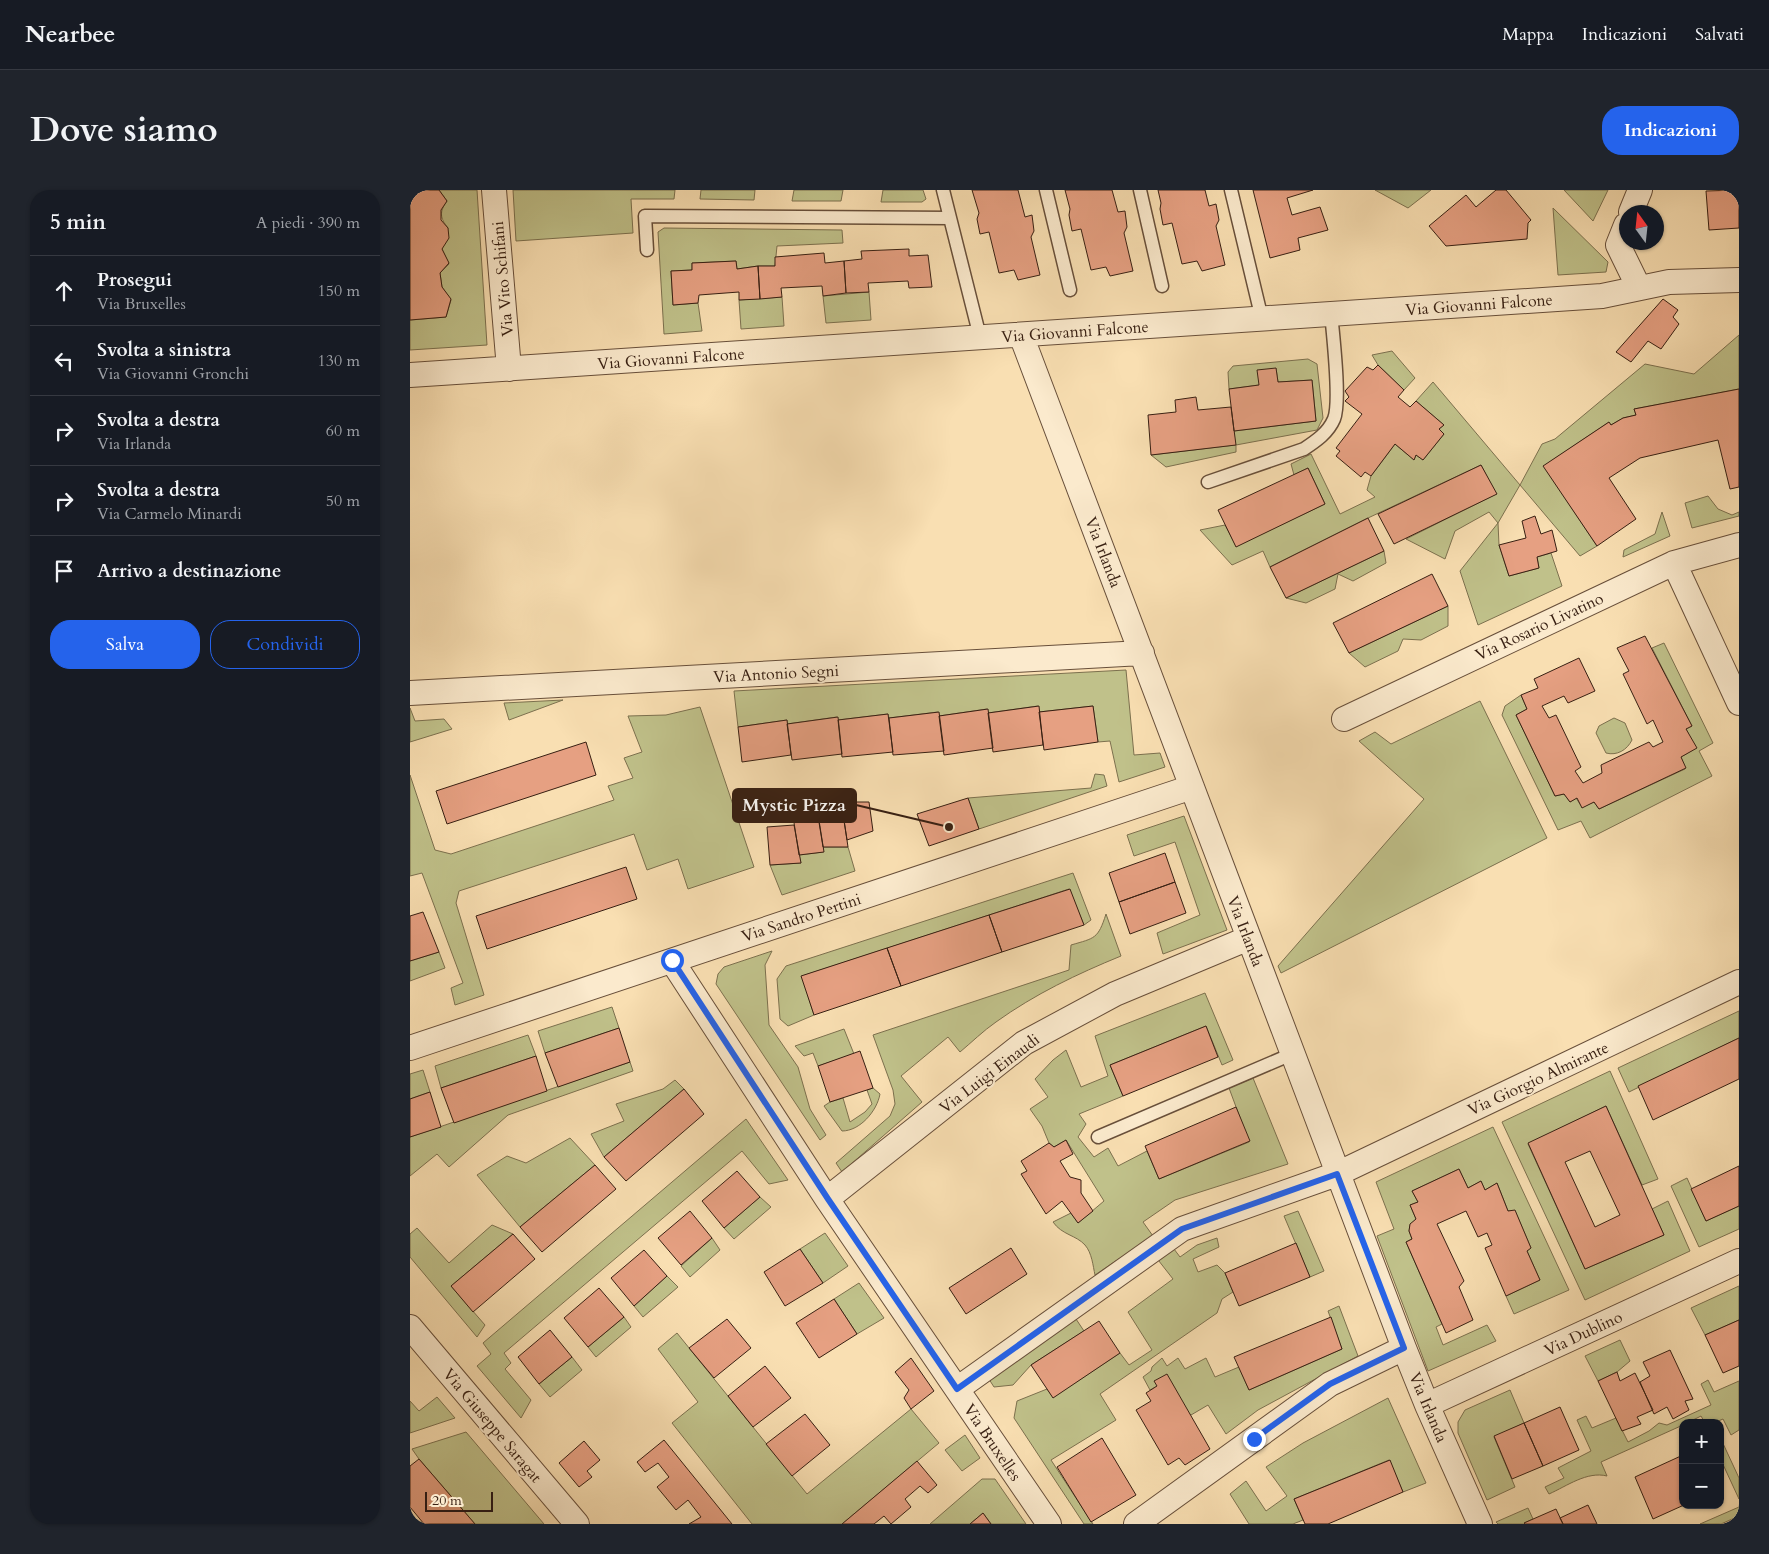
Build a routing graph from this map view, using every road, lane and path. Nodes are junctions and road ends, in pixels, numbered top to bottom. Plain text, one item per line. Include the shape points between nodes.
1 (494, 190) edge
2 (943, 190) edge
3 (1046, 190) edge
4 (1140, 190) edge
5 (1231, 190) edge
6 (1640, 190) edge
7 (1634, 205) edge
8 (950, 218) junction
9 (647, 250) dead end
10 (1620, 250) edge
11 (1739, 280) edge
12 (1162, 286) dead end
13 (1639, 288) junction
14 (1070, 290) dead end
15 (1331, 314) junction
16 (1262, 319) junction
17 (1022, 335) junction
18 (980, 337) junction
19 (509, 369) junction
20 (410, 375) edge
21 (1208, 482) dead end
22 (1739, 545) edge
23 (1674, 563) junction
24 (1142, 652) junction
25 (410, 693) edge
26 (1739, 703) edge
27 (1344, 719) dead end
28 (1192, 787) junction
29 (1249, 938) junction
30 (672, 960) junction
31 (1739, 982) edge
32 (410, 1048) edge
33 (1292, 1054) junction
34 (1098, 1137) dead end
35 (1337, 1174) junction
36 (828, 1199) junction
37 (1739, 1261) edge
38 (410, 1327) edge
39 (1404, 1348) junction
40 (957, 1389) junction
41 (1426, 1405) junction
42 (577, 1524) edge
43 (1048, 1524) edge
44 (1136, 1524) edge
45 (1480, 1524) edge

1 - 19 street, Via Vito Schifani
2 - 8 lane
3 - 14 lane
4 - 12 lane
5 - 16 lane
6 - 7 street
8 - 9 lane via 645,216
8 - 18 lane
10 - 13 street
11 - 13 street, Via Giovanni Falcone via 1669,282
13 - 15 street, Via Giovanni Falcone via 1602,296
15 - 16 street, Via Giovanni Falcone
15 - 21 lane via 1336,401 1334,418 1328,428 1304,449
16 - 17 street, Via Giovanni Falcone
17 - 18 street, Via Giovanni Falcone
17 - 24 street, Via Irlanda
18 - 19 street, Via Giovanni Falcone
19 - 20 street, Via Giovanni Falcone
22 - 23 street, Via Rosario Livatino
23 - 26 street
23 - 27 street, Via Rosario Livatino
24 - 25 street, Via Antonio Segni
24 - 28 street, Via Irlanda
28 - 29 street, Via Irlanda
28 - 30 street, Via Sandro Pertini
29 - 33 street, Via Irlanda
29 - 36 street, Via Luigi Einaudi via 1115,994 1024,1043
30 - 32 street, Via Sandro Pertini
30 - 36 street, Via Bruxelles
31 - 35 street, Via Giorgio Almirante
33 - 34 lane
33 - 35 street, Via Irlanda
35 - 39 street, Via Irlanda
35 - 40 street, Via Giorgio Almirante via 1182,1229
36 - 40 street, Via Bruxelles
37 - 41 street, Via Dublino
38 - 42 street, Via Giuseppe Saragat
39 - 41 street, Via Irlanda
39 - 44 street via 1330,1384
40 - 43 street, Via Bruxelles
41 - 45 street, Via Irlanda

